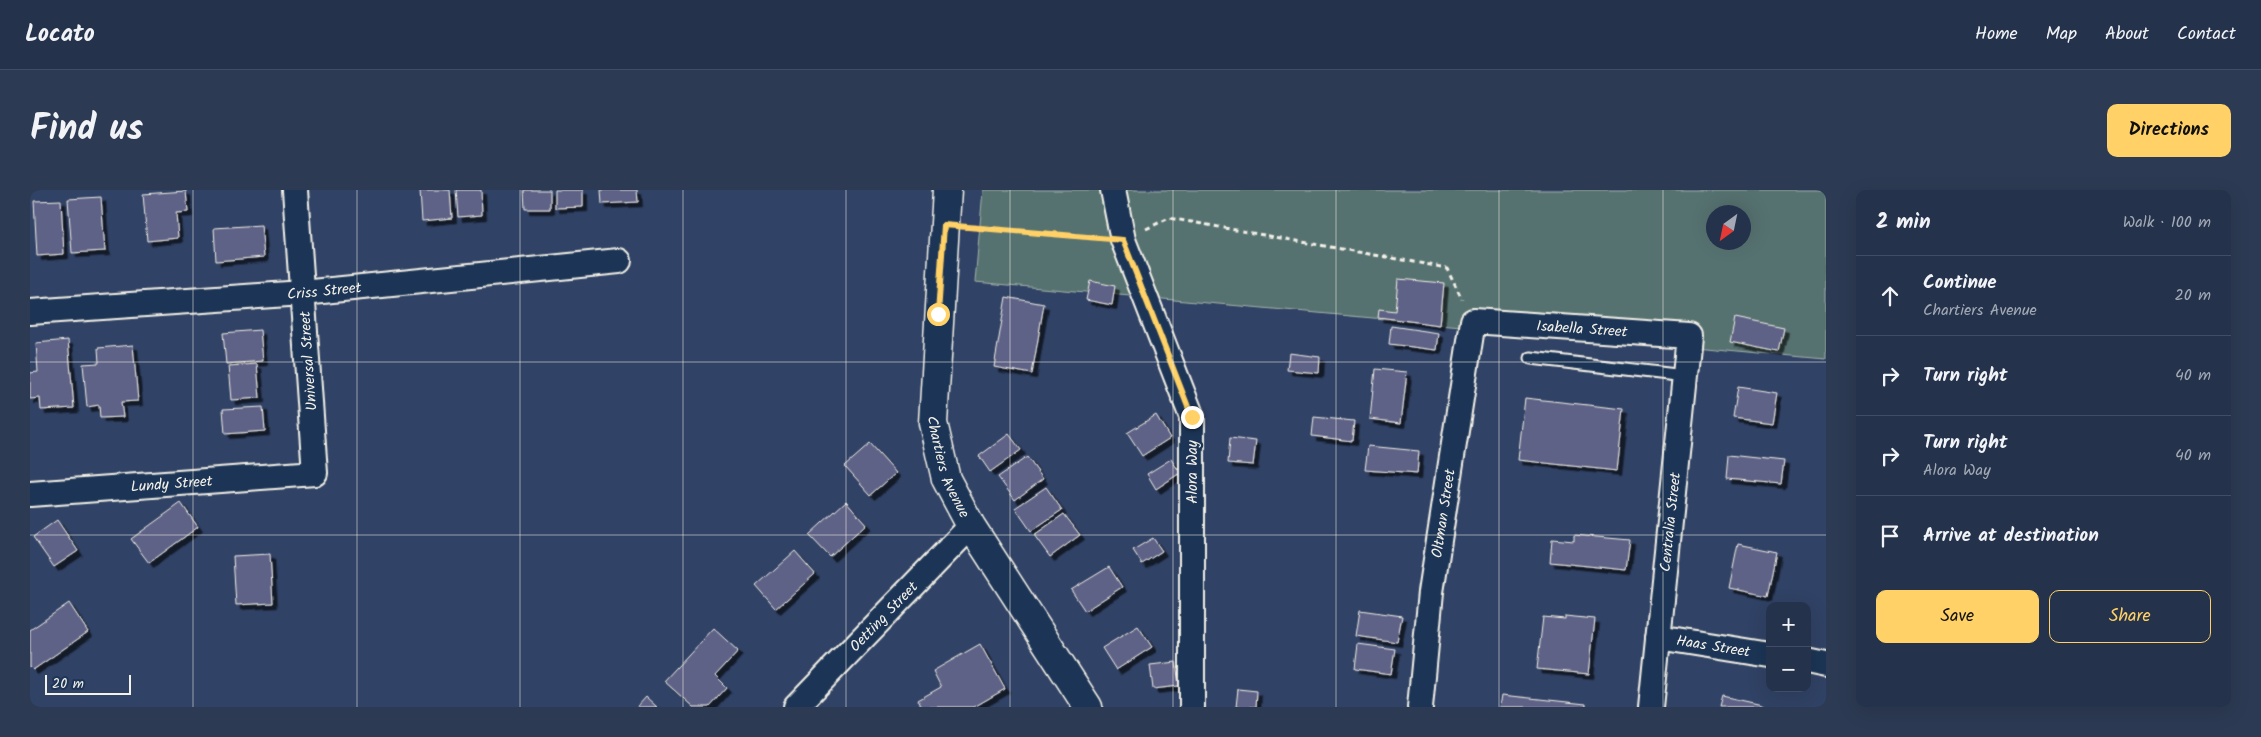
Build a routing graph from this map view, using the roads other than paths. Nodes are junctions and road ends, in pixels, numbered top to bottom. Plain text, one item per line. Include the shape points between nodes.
1 (295, 190) edge
2 (947, 190) edge
3 (1113, 190) edge
4 (618, 261) dead end
5 (303, 293) junction
6 (30, 312) edge
7 (1473, 321) joint
8 (1689, 336) joint
9 (1530, 358) dead end
10 (1685, 376) junction
11 (315, 473) joint
12 (30, 494) edge
13 (971, 526) junction
14 (1658, 636) junction
15 (1766, 654) edge
16 (1811, 663) edge
17 (1826, 665) edge
18 (796, 707) edge
19 (1088, 707) edge
20 (1192, 707) edge
21 (1420, 707) edge
22 (1651, 707) edge

1 - 5 street, Universal Street
2 - 13 street, Chartiers Avenue via 934,423 946,479
3 - 20 street, Alora Way via 1123,240 1192,417
4 - 5 street, Criss Street
5 - 6 street, Criss Street
5 - 11 street, Universal Street
7 - 8 street, Isabella Street
7 - 21 street, Oltman Street via 1431,592
8 - 10 street, Centralia Street
9 - 10 lane
10 - 14 street, Centralia Street
11 - 12 street, Lundy Street
13 - 18 street, Oetting Street
13 - 19 street, Chartiers Avenue
14 - 15 street, Haas Street
14 - 22 street, Centralia Street
16 - 17 street

